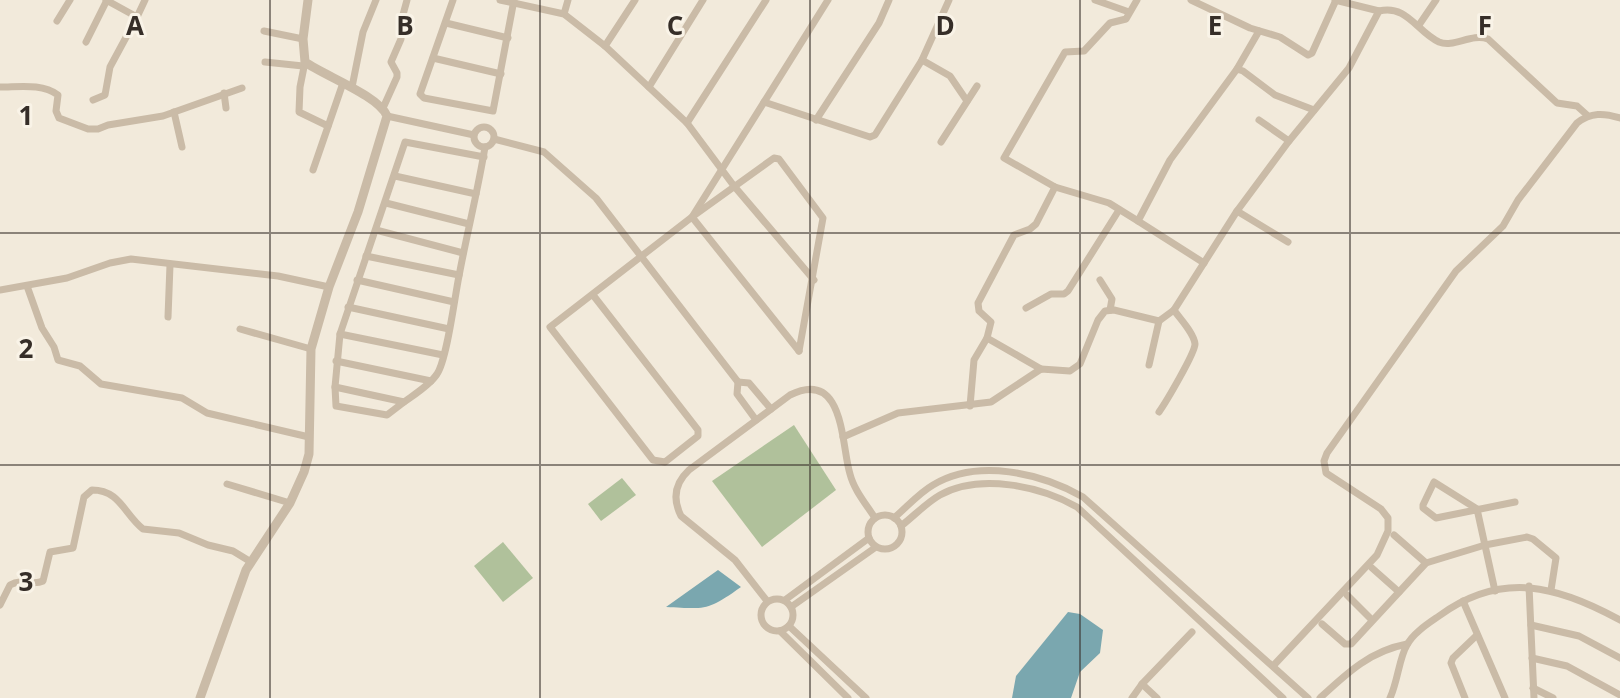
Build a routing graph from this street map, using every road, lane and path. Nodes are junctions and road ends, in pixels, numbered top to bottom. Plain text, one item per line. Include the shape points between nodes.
1 (70, 0) edge
2 (107, 0) edge
3 (145, 0) edge
4 (308, 0) edge
5 (376, 0) edge
6 (407, 0) edge
7 (453, 0) edge
8 (500, 0) edge
9 (568, 0) edge
10 (635, 0) edge
11 (703, 0) edge
12 (766, 0) edge
13 (828, 0) edge
14 (889, 0) edge
15 (949, 0) edge
16 (1095, 0) edge
17 (1137, 0) edge
18 (1191, 0) edge
19 (1336, 0) edge
20 (1436, 0) edge
21 (514, 2) edge
22 (1205, 2) edge
23 (1379, 11) junction
24 (1129, 12) junction
25 (564, 14) junction
26 (137, 17) junction
27 (57, 21) dead end
28 (446, 23) junction
29 (1419, 25) junction
30 (264, 31) dead end
31 (1259, 31) junction
32 (508, 38) junction
33 (303, 39) junction
34 (86, 42) dead end
35 (605, 46) junction
36 (433, 58) junction
37 (922, 60) junction
38 (265, 62) dead end
39 (304, 64) junction
40 (1237, 69) junction
41 (501, 74) junction
42 (348, 85) junction
43 (977, 86) dead end
44 (0, 87) edge
45 (649, 87) junction
46 (242, 88) dead end
47 (224, 93) junction
48 (93, 100) dead end
49 (967, 101) junction
50 (764, 102) junction
51 (226, 108) dead end
52 (1314, 110) junction
53 (493, 111) junction
54 (174, 112) junction
55 (385, 112) junction
56 (1587, 115) junction
57 (1620, 118) edge
58 (816, 120) junction
59 (1259, 120) dead end
60 (687, 123) junction
61 (328, 126) junction
62 (489, 128) junction
63 (474, 135) junction
64 (494, 139) junction
65 (1289, 141) junction
66 (941, 142) dead end
67 (182, 147) dead end
68 (485, 147) junction
69 (484, 157) junction
70 (722, 168) junction
71 (313, 170) dead end
72 (395, 176) junction
73 (734, 186) junction
74 (1055, 187) junction
75 (476, 194) junction
76 (386, 203) junction
77 (1119, 210) junction
78 (1237, 211) junction
79 (692, 217) junction
80 (1138, 221) junction
81 (469, 224) junction
82 (376, 230) junction
83 (1288, 242) dead end
84 (463, 253) junction
85 (366, 256) junction
86 (642, 256) junction
87 (1204, 263) junction
88 (170, 265) junction
89 (459, 275) junction
90 (357, 280) junction
91 (814, 280) junction
92 (1100, 280) dead end
93 (27, 286) junction
94 (329, 287) junction
95 (0, 290) edge
96 (593, 295) junction
97 (454, 302) junction
98 (348, 307) junction
99 (1026, 308) dead end
100 (1110, 310) junction
101 (1174, 310) junction
102 (168, 317) dead end
103 (1159, 321) junction
104 (240, 329) dead end
105 (449, 329) junction
106 (340, 334) junction
107 (987, 338) junction
108 (311, 349) junction
109 (443, 355) junction
110 (336, 361) junction
111 (1149, 365) dead end
112 (1041, 369) junction
113 (431, 381) junction
114 (738, 382) junction
115 (335, 387) junction
116 (404, 402) junction
117 (970, 406) junction
118 (771, 409) junction
119 (1159, 412) dead end
120 (756, 420) junction
121 (309, 437) junction
122 (843, 437) junction
123 (227, 484) dead end
124 (1515, 502) dead end
125 (290, 503) junction
126 (1477, 509) junction
127 (875, 518) junction
128 (894, 518) junction
129 (901, 526) junction
130 (1394, 535) dead end
131 (869, 538) junction
132 (1485, 545) junction
133 (876, 547) junction
134 (251, 562) junction
135 (1426, 563) junction
136 (1372, 568) dead end
137 (1529, 586) junction
138 (1551, 590) junction
139 (1495, 591) junction
140 (1399, 592) junction
141 (1347, 595) dead end
142 (1195, 597) junction
143 (785, 600) junction
144 (767, 601) junction
145 (1463, 601) junction
146 (0, 605) edge
147 (1185, 606) junction
148 (791, 607) junction
149 (1372, 620) junction
150 (1620, 620) edge
151 (1322, 624) dead end
152 (1531, 625) junction
153 (789, 626) junction
154 (780, 631) junction
155 (1192, 632) dead end
156 (1477, 635) junction
157 (1407, 644) junction
158 (1532, 658) junction
159 (1620, 658) edge
160 (1273, 666) junction
161 (1142, 684) junction
162 (1533, 688) junction
163 (1620, 695) edge
164 (200, 698) edge
165 (848, 698) edge
166 (866, 698) edge
167 (1132, 698) edge
168 (1157, 698) edge
169 (1283, 698) edge
170 (1308, 698) edge
171 (1320, 698) edge
172 (1390, 698) edge
173 (1464, 698) edge
174 (1505, 698) edge
175 (1534, 698) edge
176 (1553, 698) edge

1 - 27 street
2 - 26 street
2 - 34 street
3 - 26 street
4 - 33 street
5 - 42 street
6 - 55 street via 391,62 397,75
7 - 28 street
8 - 21 street
9 - 25 street
10 - 35 street
11 - 45 street
12 - 60 street
13 - 50 street
14 - 58 street
15 - 37 street
16 - 24 street
17 - 24 street
18 - 22 street
19 - 23 street
19 - 31 street via 1310,55
20 - 29 street
21 - 25 street
21 - 32 street
22 - 31 street
23 - 29 street via 1397,11
23 - 52 street via 1349,68
24 - 74 street via 1126,19 1110,23 1084,51 1065,52 1004,158
25 - 35 street
26 - 48 street via 110,67 105,95
28 - 32 street
28 - 36 street
29 - 56 street via 1444,43 1488,39 1557,103 1577,106
30 - 33 street
31 - 40 street
32 - 41 street
33 - 39 street
35 - 45 street
36 - 41 street
36 - 53 street via 421,96
37 - 49 street via 950,76
37 - 58 street via 875,135
38 - 39 street
39 - 42 street
39 - 61 street via 299,112
40 - 52 street via 1275,95
40 - 80 street via 1170,160
41 - 53 street
42 - 55 street
42 - 61 street
43 - 49 street
44 - 54 street via 56,92 56,115 88,129
45 - 60 street
46 - 47 street
47 - 51 street
47 - 54 street
49 - 66 street
50 - 58 street
50 - 70 street
52 - 65 street
53 - 62 street
54 - 67 street
55 - 63 street
55 - 94 street via 358,212
56 - 57 street
56 - 160 street via 1503,226 1456,271 1327,453 1326,473 1381,509 1388,531 1377,555
59 - 65 street
60 - 70 street
61 - 71 street
62 - 63 street
62 - 64 street
63 - 68 street
64 - 68 street
64 - 86 street via 537,149 562,165
65 - 78 street
68 - 69 street
69 - 72 street via 406,142
69 - 75 street
70 - 73 street
70 - 79 street
72 - 75 street
72 - 76 street
73 - 79 street
73 - 91 street
73 - 91 street via 779,159 823,218
74 - 77 street
74 - 107 street via 1036,224 1014,235 978,303 991,322
75 - 81 street
76 - 81 street
76 - 82 street
77 - 80 street
77 - 99 street via 1068,291
78 - 83 street
78 - 87 street
79 - 86 street
79 - 91 street via 799,351
80 - 87 street
81 - 84 street
82 - 84 street
82 - 85 street
84 - 89 street
85 - 89 street
85 - 90 street
86 - 96 street
86 - 114 street
87 - 101 street
88 - 93 street via 119,261
88 - 94 street
88 - 102 street
89 - 97 street
90 - 97 street
90 - 98 street
92 - 100 street via 1112,299
93 - 95 street
93 - 121 street via 58,360 80,366 97,383 182,398 207,413
94 - 108 street
96 - 96 street via 550,327 653,460 665,462 698,436 698,430
97 - 105 street
98 - 105 street
98 - 106 street
100 - 103 street
100 - 112 street via 1098,320 1075,369
101 - 103 street
101 - 119 street via 1195,347 1177,388
103 - 111 street
104 - 108 street
105 - 109 street
106 - 109 street
106 - 110 street
107 - 112 street
107 - 117 street via 975,356
108 - 121 street
109 - 113 street
110 - 113 street
110 - 115 street
112 - 117 street via 998,399
113 - 116 street
114 - 118 street via 749,383
114 - 120 street via 737,394
115 - 116 street
115 - 116 street via 336,406 387,415
117 - 122 street via 898,413
118 - 120 street
118 - 122 street via 798,391 817,391 836,406
120 - 144 street via 683,475 675,499 681,516 735,560
121 - 125 street via 306,463
122 - 127 street via 851,478
123 - 125 street
124 - 126 street
125 - 134 street
126 - 126 street via 1434,482 1423,507 1435,518
126 - 132 street
127 - 128 street
127 - 131 street
128 - 129 street
128 - 142 street via 933,485 962,474 988,471 1043,478 1083,497
129 - 133 street via 896,546
129 - 147 street via 941,495 965,488 990,484 1038,489 1077,507
130 - 135 street
131 - 133 street
131 - 143 street
132 - 135 street
132 - 138 street via 1533,539 1556,558
132 - 139 street
133 - 148 street
134 - 146 street via 179,533 143,529 115,496 92,490 84,497 73,548 50,552 43,581 10,585
134 - 164 street
135 - 140 street
136 - 140 street
137 - 138 street
137 - 139 street
137 - 152 street
138 - 150 street
139 - 145 street
140 - 149 street
141 - 149 street
142 - 147 street
142 - 160 street
143 - 144 street
143 - 148 street
144 - 154 street via 760,617 771,631
145 - 156 street
145 - 157 street
147 - 169 street
148 - 153 street
149 - 151 street via 1348,645
152 - 158 street
152 - 159 street via 1579,636
153 - 154 street
153 - 166 street
154 - 165 street
155 - 161 street
156 - 173 street via 1451,663
156 - 174 street
157 - 171 street via 1387,648 1356,666
157 - 172 street
158 - 162 street
158 - 163 street via 1567,666
160 - 170 street
161 - 167 street
161 - 168 street
162 - 175 street
162 - 176 street

